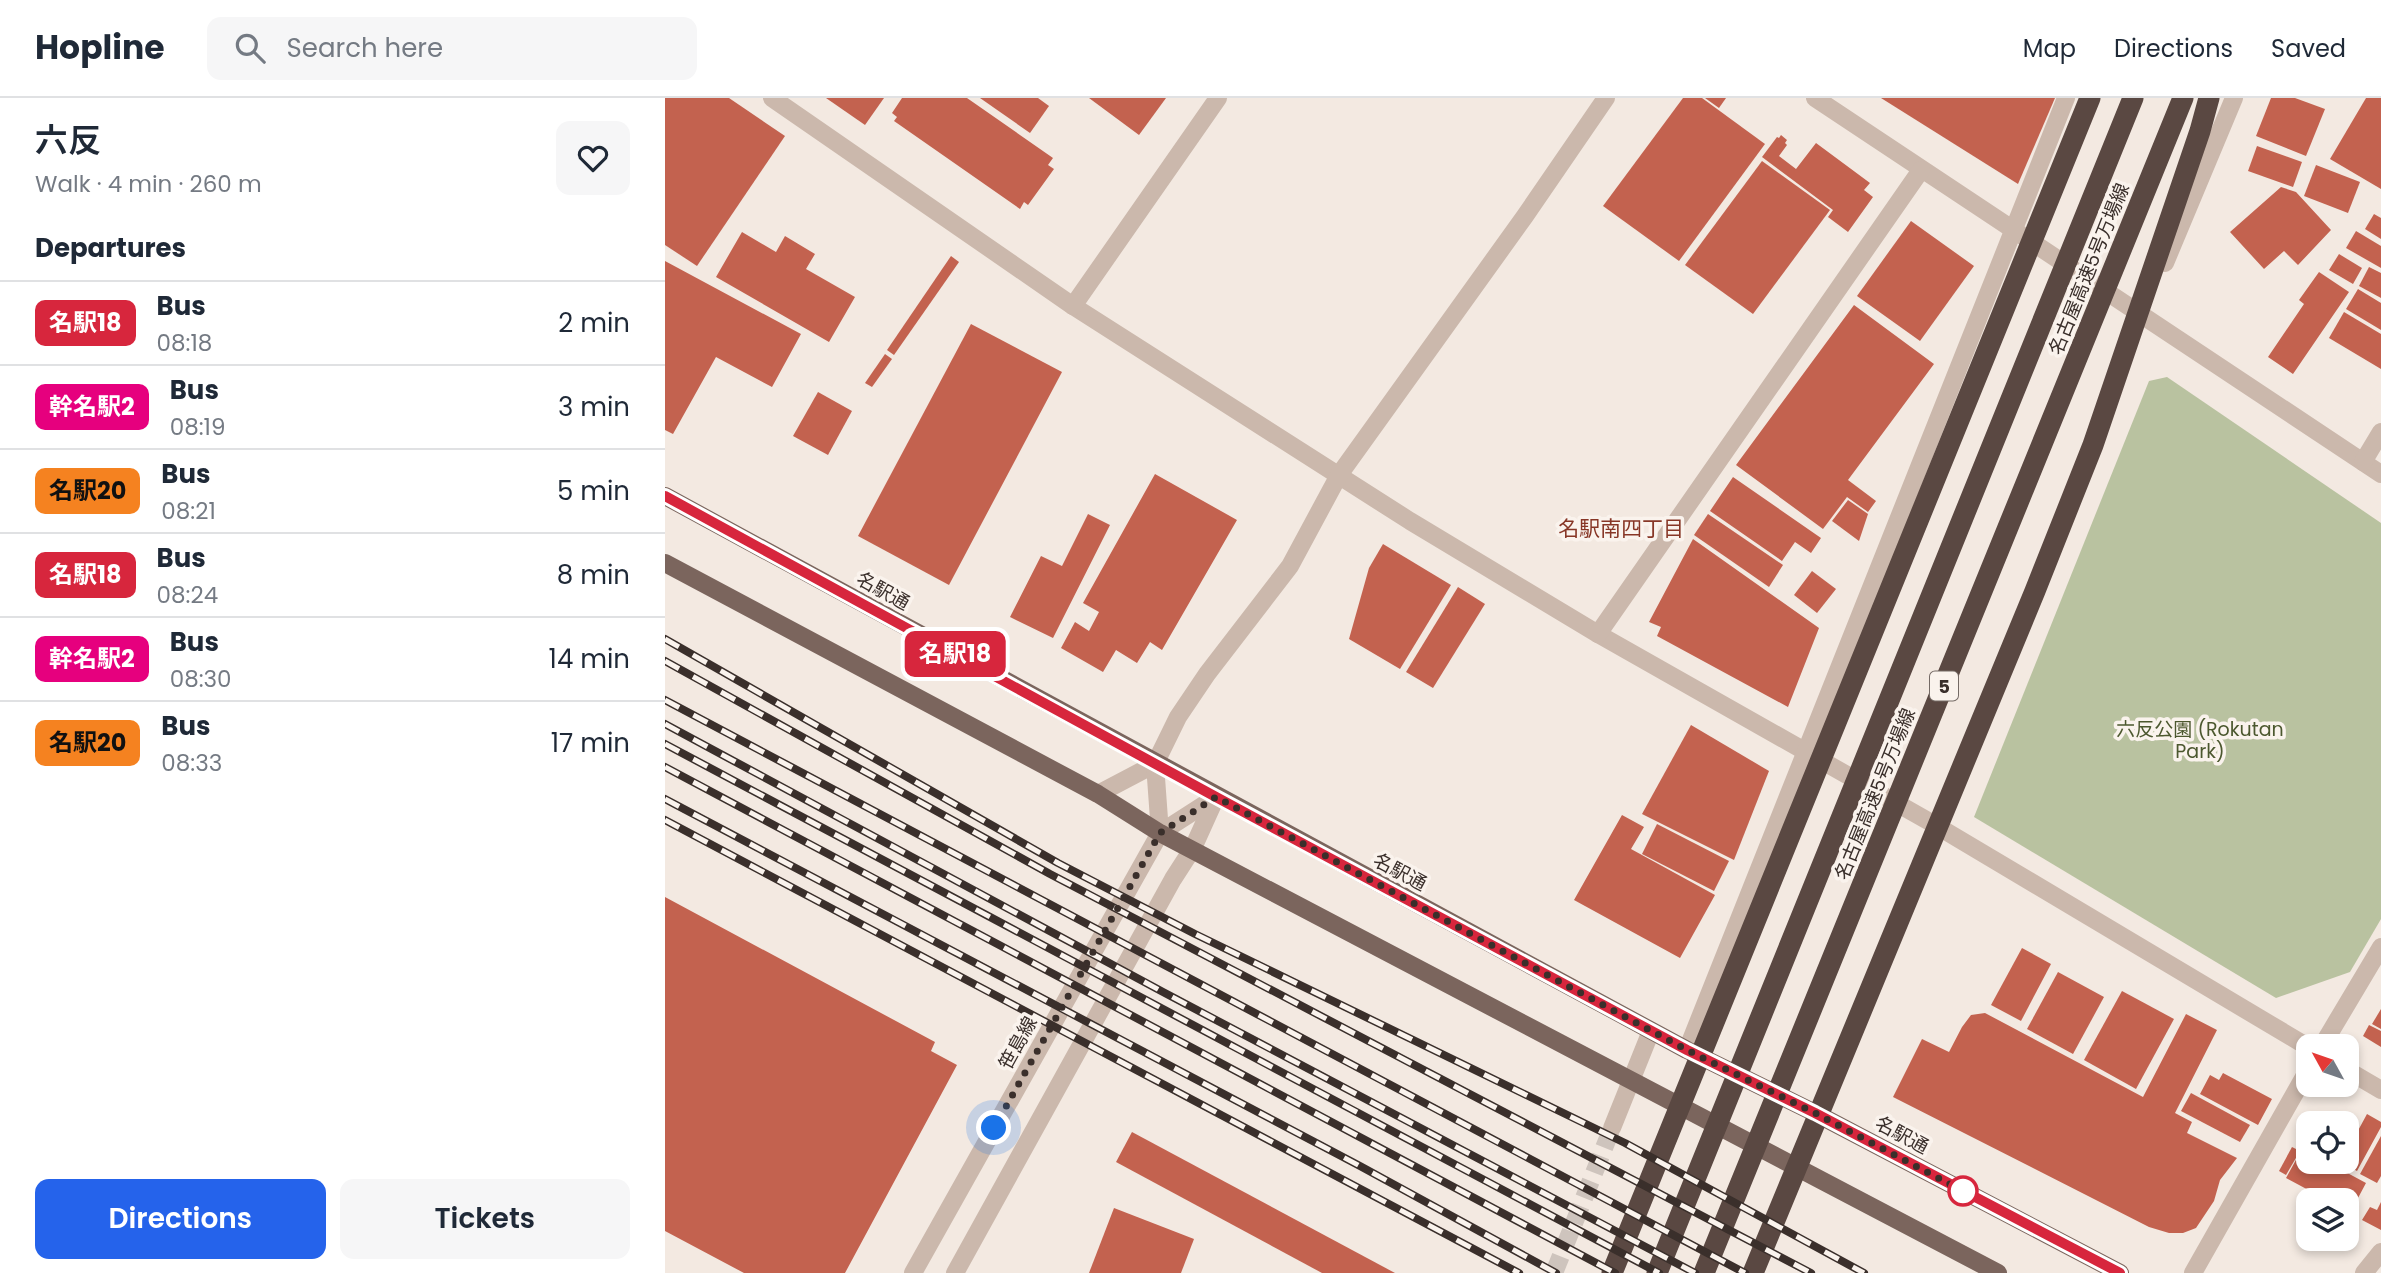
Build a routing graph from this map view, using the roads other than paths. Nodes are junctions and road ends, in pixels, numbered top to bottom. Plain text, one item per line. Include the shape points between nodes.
1 (772, 98) edge
2 (1218, 98) edge
3 (1606, 98) edge
4 (1815, 98) edge
5 (2066, 98) edge
6 (2090, 98) edge
7 (2133, 98) edge
8 (2183, 98) edge
9 (2209, 98) edge
10 (2234, 98) edge
11 (1921, 170) junction
12 (2013, 230) junction
13 (1073, 306) junction
14 (2143, 314) junction
15 (2381, 432) edge
16 (2363, 462) junction
17 (2381, 474) edge
18 (1339, 475) junction
19 (665, 496) edge
20 (665, 564) edge
21 (1598, 634) junction
22 (1806, 751) junction
23 (1155, 764) junction
24 (1098, 794) junction
25 (1216, 797) junction
26 (1937, 825) junction
27 (1160, 833) junction
28 (1193, 849) junction
29 (2381, 947) edge
30 (1651, 1031) junction
31 (2329, 1034) edge
32 (2296, 1040) edge
33 (1687, 1050) junction
34 (2359, 1077) edge
35 (1632, 1080) junction
36 (2381, 1090) edge
37 (2296, 1091) edge
38 (1815, 1113) junction
39 (1612, 1128) tunnel mouth
40 (2381, 1252) edge
41 (913, 1273) edge
42 (955, 1273) edge
43 (1612, 1273) edge
44 (1657, 1273) edge
45 (1704, 1273) edge
46 (1753, 1273) edge
47 (1998, 1273) edge
48 (2120, 1273) edge
49 (2193, 1273) edge
50 (2364, 1273) edge

1 - 13 street
2 - 13 street
3 - 18 street
4 - 11 street
5 - 12 street
6 - 43 highway
7 - 44 highway, 名古屋高速5号万場線 / 5
8 - 45 highway, 名古屋高速5号万場線 / 5
9 - 46 highway via 2088,457
10 - 14 street
11 - 12 street
11 - 21 street
12 - 14 street
12 - 22 street
13 - 18 street
14 - 16 street
14 - 26 street
15 - 16 street
16 - 17 street
18 - 21 street
18 - 23 street via 1290,566 1185,706
19 - 23 main road, 名駅通
20 - 24 main road
21 - 22 street
22 - 26 street
22 - 33 street
23 - 24 street
23 - 25 main road, 名駅通
23 - 27 street
24 - 27 main road
25 - 27 street
25 - 28 street
25 - 30 main road, 名駅通
26 - 32 street
26 - 38 street
27 - 28 main road
27 - 41 street, 笹島線
28 - 35 main road
28 - 42 street
29 - 31 street
30 - 33 main road, 名駅通
30 - 35 street
33 - 38 main road, 名駅通
34 - 36 street
35 - 39 street
35 - 47 main road
37 - 49 street
38 - 48 main road, 名駅通
40 - 50 street

